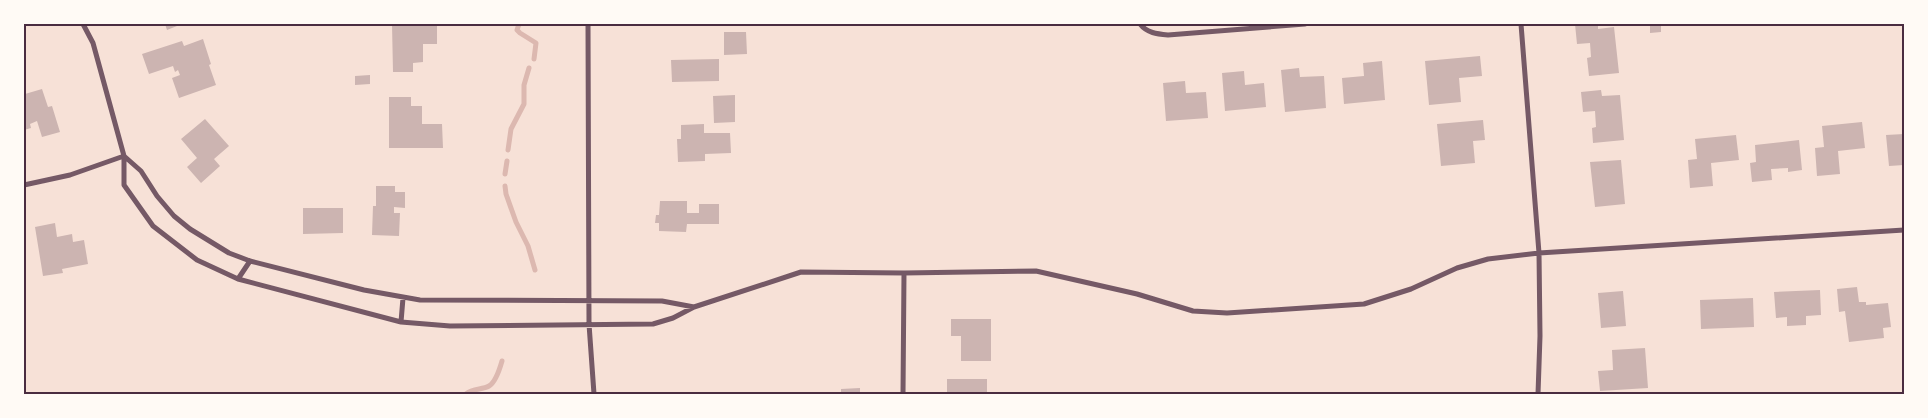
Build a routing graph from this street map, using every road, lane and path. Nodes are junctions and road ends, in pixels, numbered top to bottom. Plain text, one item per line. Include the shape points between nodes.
1 (83, 24) edge
2 (588, 24) edge
3 (1140, 24) edge
4 (1306, 24) edge
5 (1520, 24) edge
6 (124, 156) junction
7 (24, 186) edge
8 (1904, 230) edge
9 (1539, 253) junction
10 (250, 261) junction
11 (904, 273) junction
12 (238, 280) junction
13 (403, 298) junction
14 (589, 300) junction
15 (694, 307) junction
16 (401, 322) junction
17 (589, 324) junction
18 (594, 394) edge
19 (903, 394) edge
20 (1538, 394) edge

1 - 6 street via 93,43
2 - 14 street
3 - 4 street via 1155,34 1168,35
5 - 9 street
6 - 7 street via 70,175
6 - 10 street via 141,171 174,216 208,241
6 - 12 street via 124,185 153,226 197,260
8 - 9 street
9 - 11 street via 1488,259 1457,268 1411,289 1364,304 1227,313 1193,311 1137,294 1036,271
9 - 20 street
10 - 12 street
10 - 13 street
11 - 15 street via 801,272
11 - 19 street
12 - 16 street
13 - 14 street
13 - 16 street
14 - 15 street via 662,301
14 - 17 street
15 - 17 street via 653,324
16 - 17 street via 450,326
17 - 18 street

